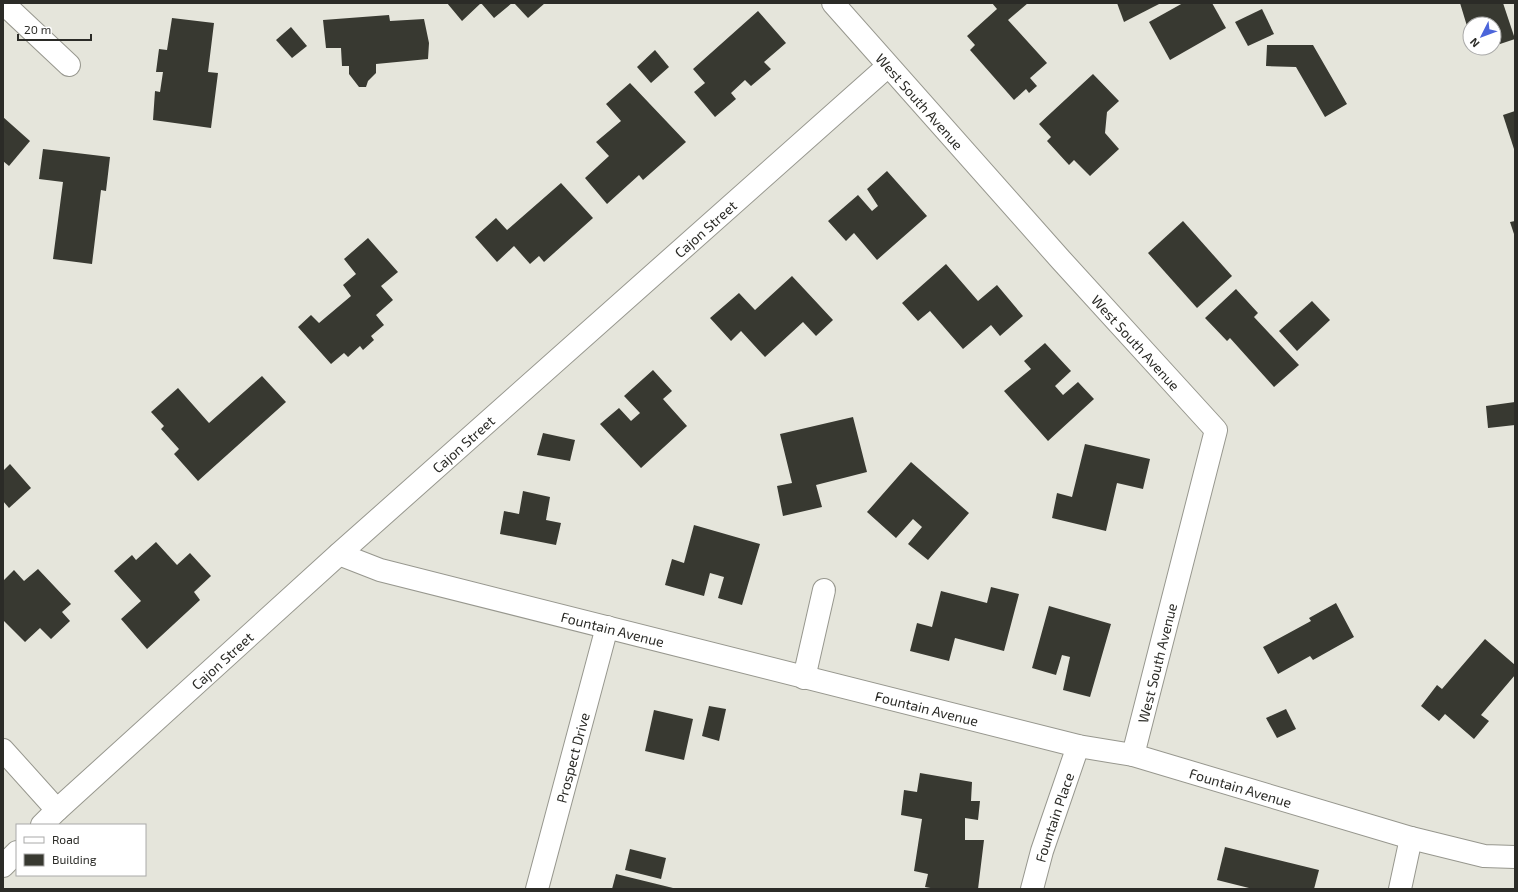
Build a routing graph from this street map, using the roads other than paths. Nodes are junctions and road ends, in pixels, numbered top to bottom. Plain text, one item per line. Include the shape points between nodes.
1 (3, 3) edge
2 (833, 3) edge
3 (69, 65) dead end
4 (888, 66) junction
5 (339, 554) junction
6 (824, 590) dead end
7 (607, 627) junction
8 (804, 678) junction
9 (1078, 746) junction
10 (3, 750) edge
11 (1133, 755) junction
12 (50, 817) edge
13 (1411, 838) junction
14 (16, 853) edge
15 (1515, 857) edge
16 (3, 866) edge
17 (537, 889) edge
18 (1032, 889) edge
19 (1400, 889) edge

1 - 3 street
2 - 4 street, West South Avenue
4 - 5 street, Cajon Street
4 - 11 street, West South Avenue via 1216,430
5 - 7 street, Fountain Avenue via 380,570
5 - 12 street, Cajon Street
6 - 8 street
7 - 8 street, Fountain Avenue
7 - 17 street, Prospect Drive
8 - 9 street, Fountain Avenue
9 - 11 street, Fountain Avenue
9 - 18 street, Fountain Place via 1042,851
10 - 12 street
11 - 13 street, Fountain Avenue
13 - 15 street, Fountain Avenue via 1484,856
13 - 19 street
14 - 16 street

